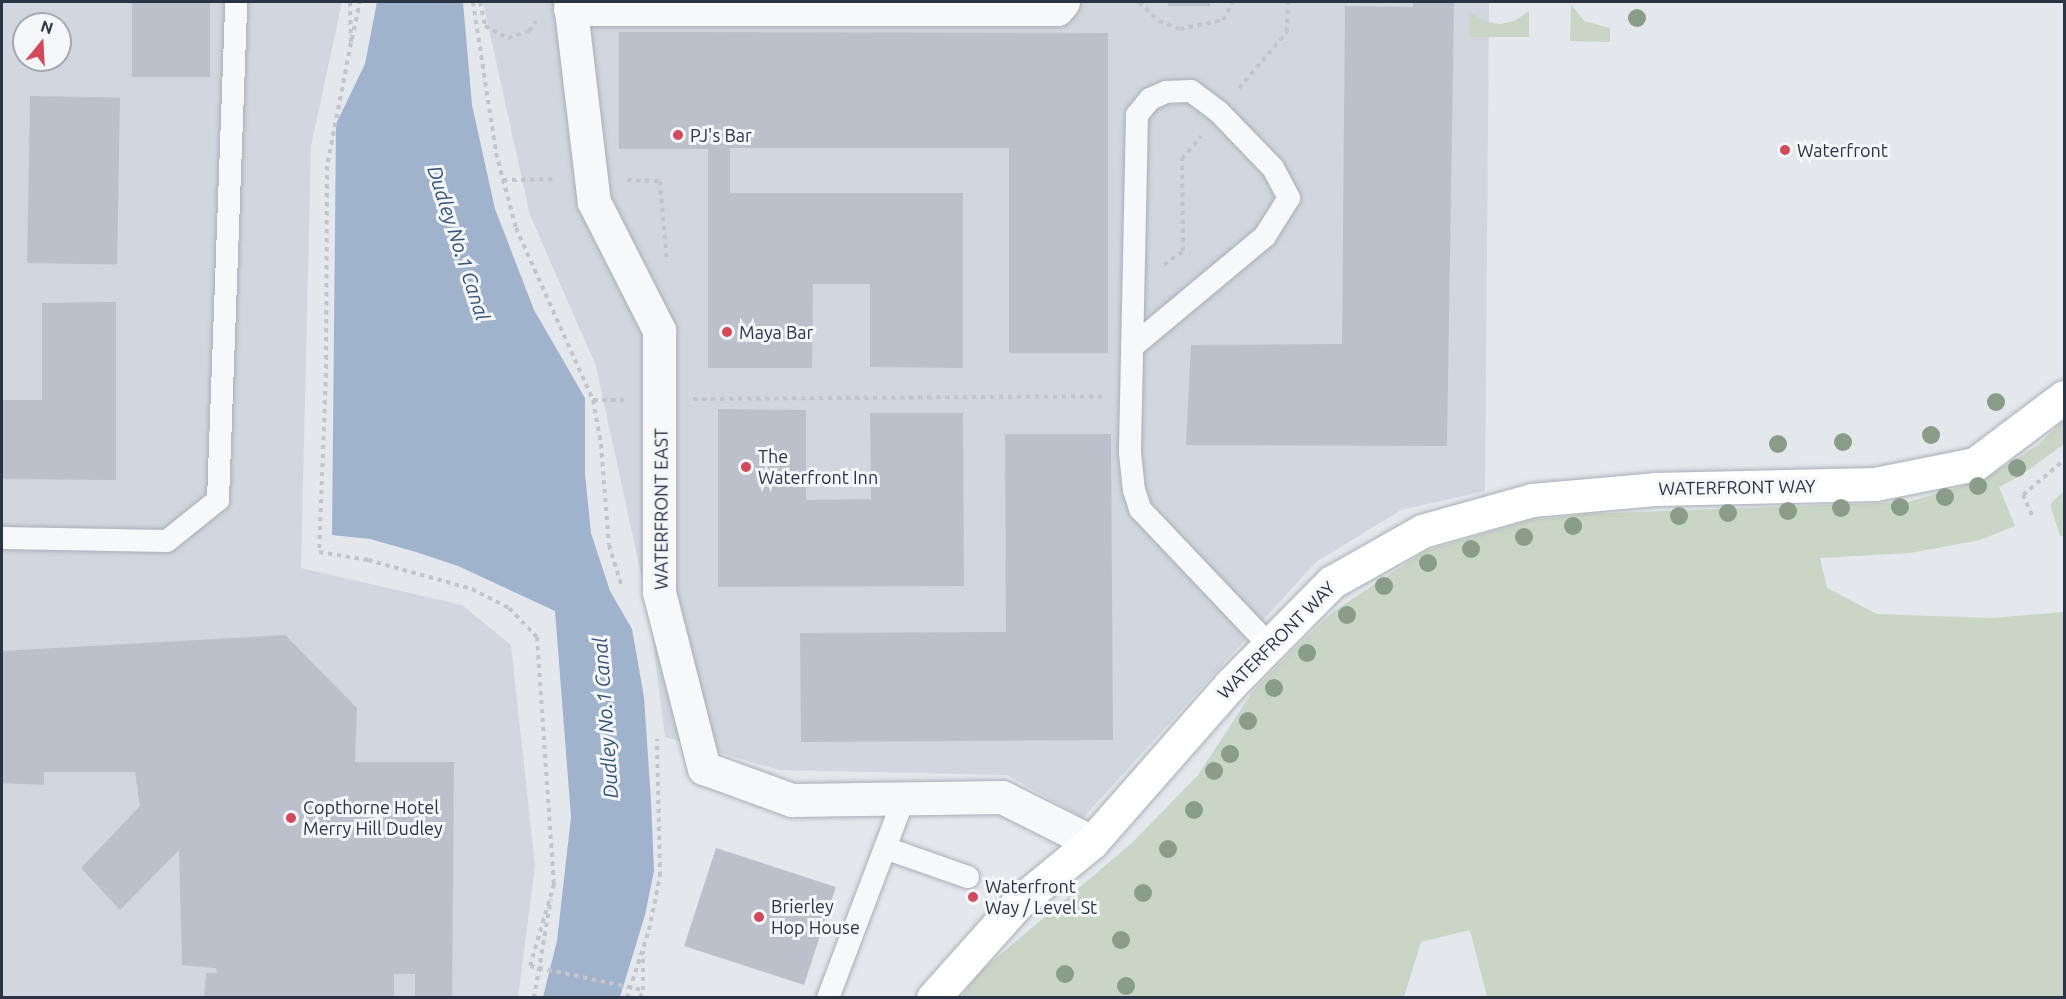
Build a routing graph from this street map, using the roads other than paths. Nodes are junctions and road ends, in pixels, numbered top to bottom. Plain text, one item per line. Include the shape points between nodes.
1 (236, 2) edge
2 (1063, 2) edge
3 (560, 8) edge
4 (1132, 347) junction
5 (2064, 397) edge
6 (2, 538) edge
7 (1269, 645) junction
8 (904, 798) junction
9 (1092, 842) junction
10 (885, 848) junction
11 (968, 877) dead end
12 (828, 998) edge
13 (933, 998) edge

1 - 6 lane via 218,500 167,541
2 - 3 street via 1057,9
3 - 8 street, WATERFRONT EAST via 594,202 659,330 659,592 704,768 792,800
4 - 4 lane via 1137,115 1150,99 1166,92 1191,91 1219,112 1272,168 1289,198 1265,236
4 - 7 lane via 1130,453 1140,509
5 - 7 street, WATERFRONT WAY via 1975,464 1875,484 1655,489 1532,500 1422,531 1332,582
7 - 9 street, WATERFRONT WAY
8 - 9 street, WATERFRONT EAST via 1002,797
8 - 10 lane
9 - 13 street, WATERFRONT WAY via 1018,903
10 - 11 lane
10 - 12 lane

